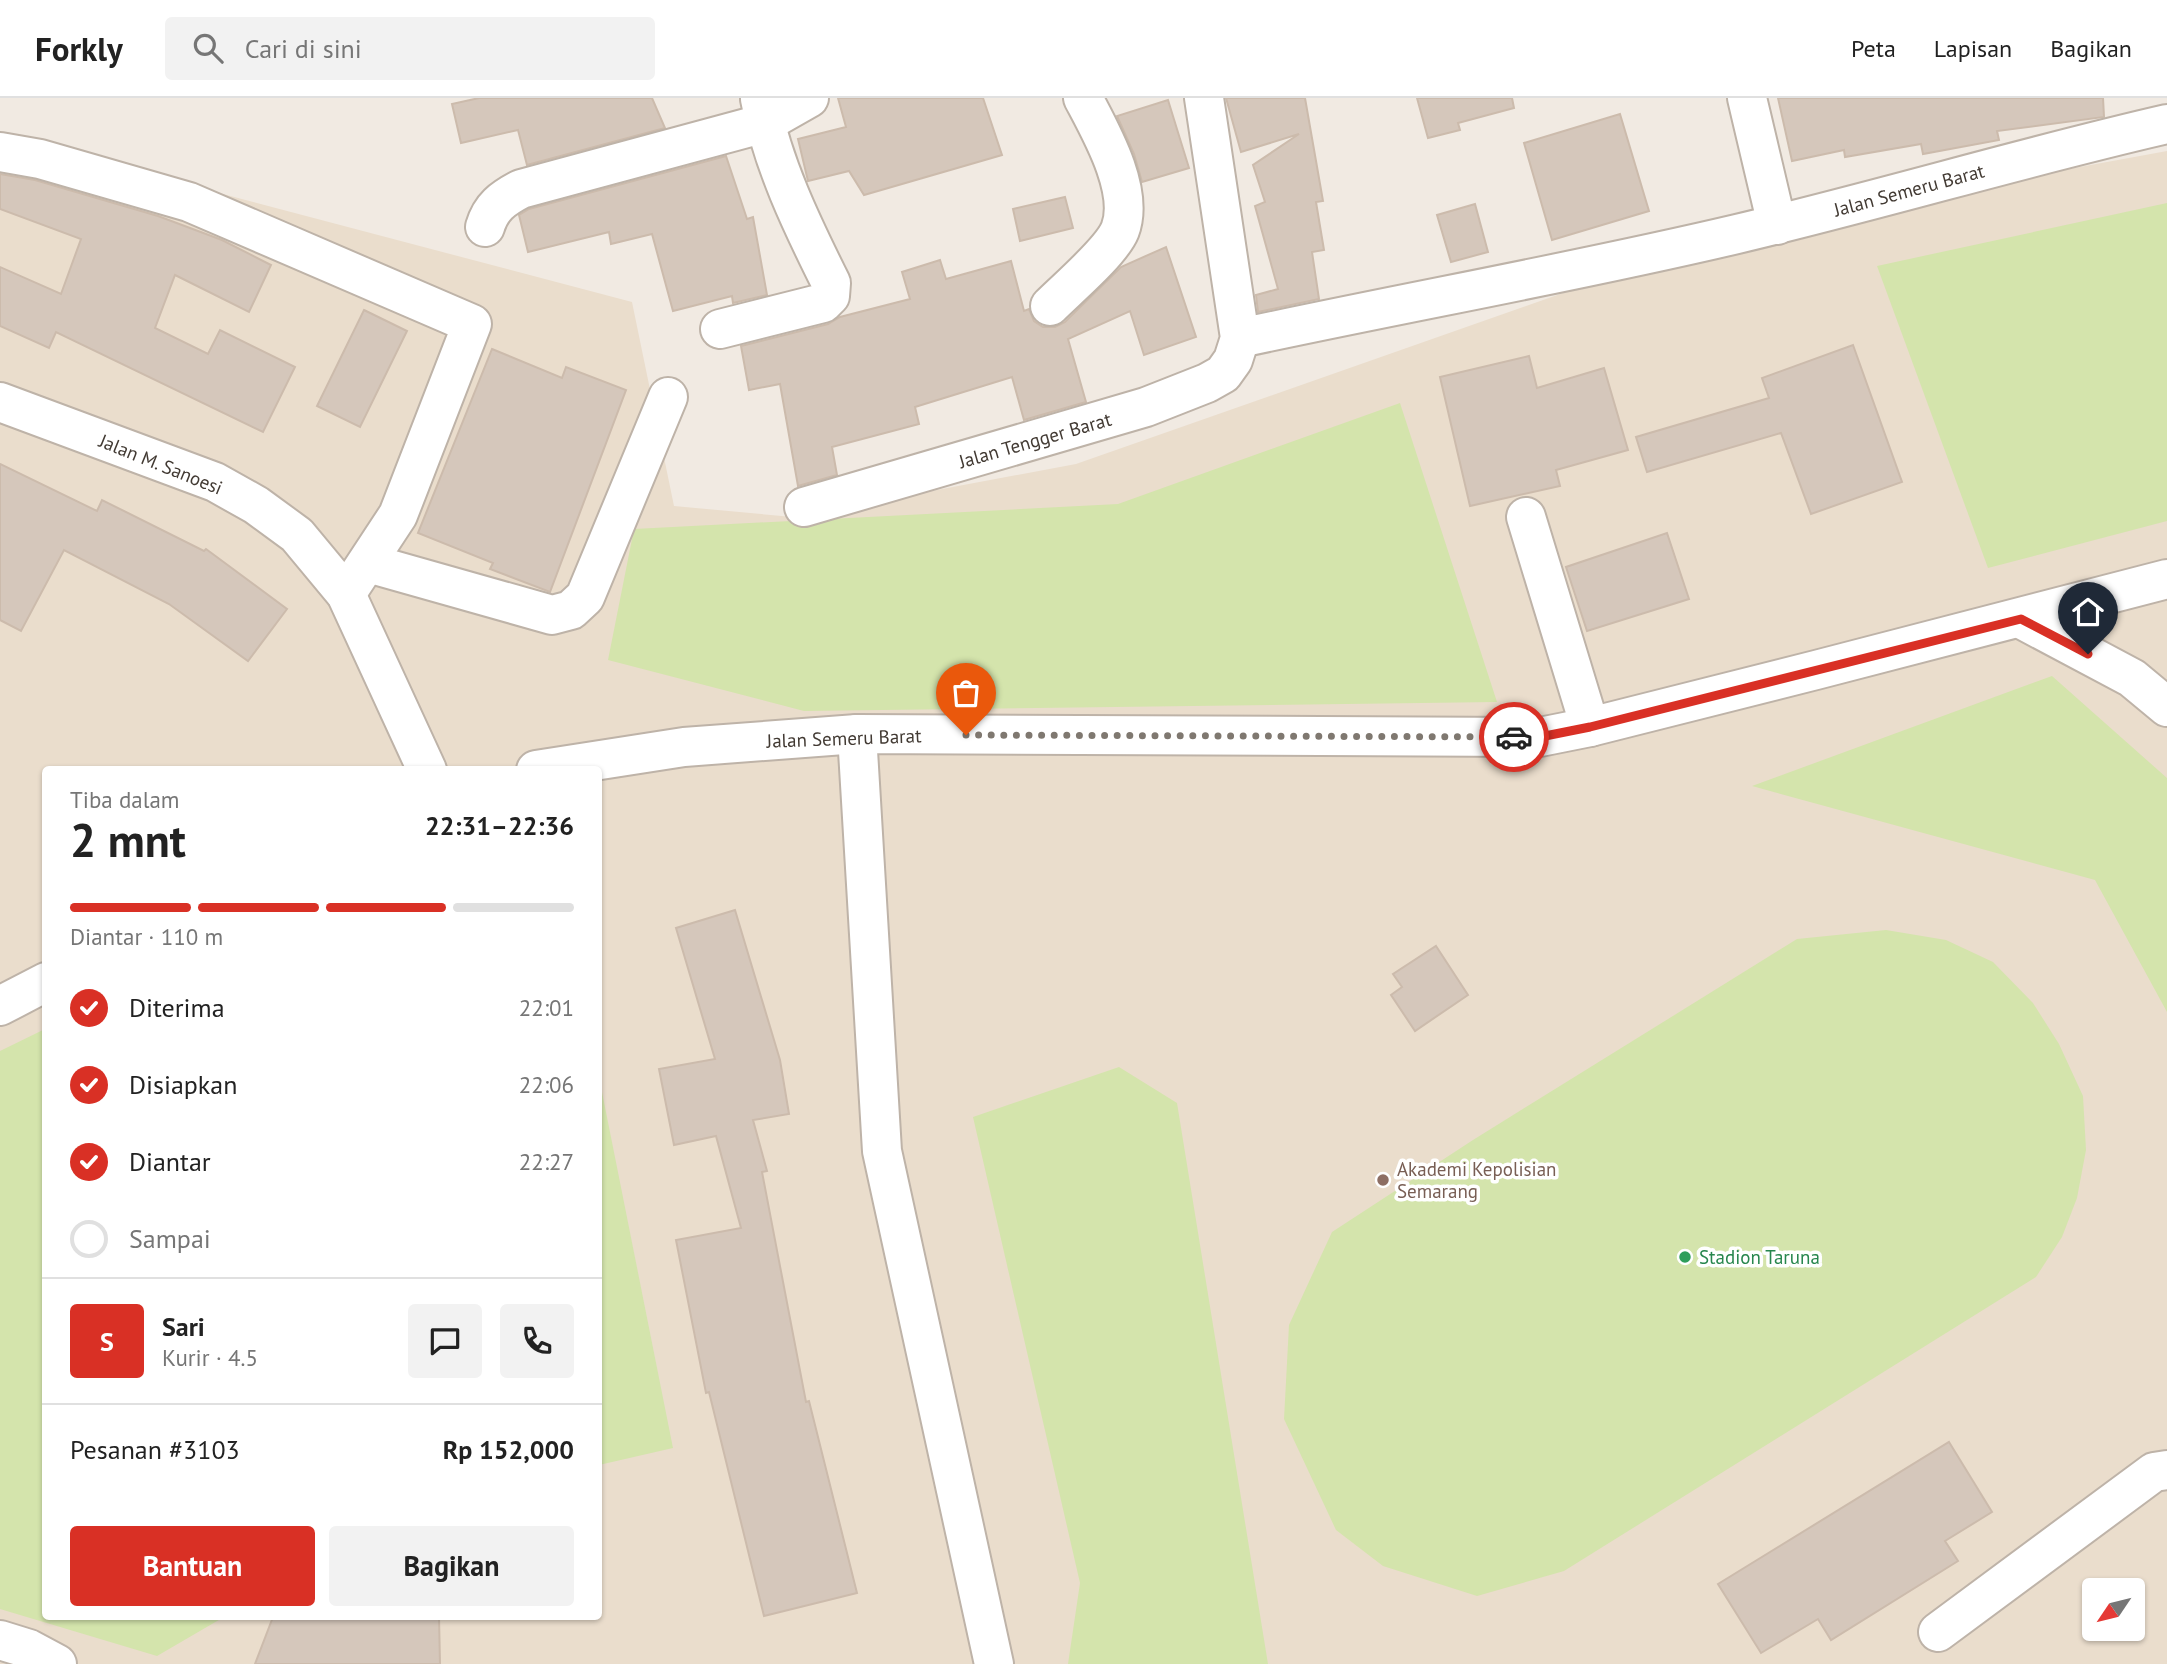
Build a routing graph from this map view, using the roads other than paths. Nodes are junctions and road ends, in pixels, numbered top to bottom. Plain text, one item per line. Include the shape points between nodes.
1 (809, 98) edge
2 (1083, 98) edge
3 (1204, 98) edge
4 (1747, 98) edge
5 (763, 111) edge
6 (2167, 124) edge
7 (0, 152) edge
8 (1777, 225) junction
9 (485, 227) dead end
10 (1050, 306) dead end
11 (720, 329) dead end
12 (1240, 338) junction
13 (668, 397) dead end
14 (0, 402) edge
15 (804, 507) dead end
16 (1526, 517) dead end
17 (368, 563) junction
18 (2167, 579) edge
19 (346, 594) junction
20 (2021, 619) junction
21 (2167, 707) edge
22 (1590, 727) junction
23 (857, 734) junction
24 (425, 766) edge
25 (562, 766) edge
26 (42, 984) edge
27 (0, 1006) edge
28 (2167, 1470) edge
29 (1938, 1632) dead end
30 (0, 1640) edge
31 (57, 1664) edge
32 (994, 1664) edge

1 - 5 street
2 - 10 street via 1108,145 1123,198 1120,230
3 - 12 street
4 - 8 street
5 - 9 street via 521,189 490,211
5 - 11 street via 782,172 831,283 830,296 823,303
6 - 8 street, Jalan Semeru Barat
7 - 17 street via 189,202 472,324 398,514
8 - 12 street, Jalan Semeru Barat via 1555,276
12 - 15 street, Jalan Tengger Barat via 1223,374 1146,407
13 - 17 street via 585,597 570,610 552,615
14 - 19 street, Jalan M. Sanoesi via 215,482 297,535
16 - 22 street
17 - 19 street
18 - 20 street, Jalan Semeru Barat
19 - 24 street, Jalan M. Sanoesi
20 - 21 street via 2133,678
20 - 22 street, Jalan Semeru Barat
22 - 23 street, Jalan Semeru Barat via 1540,737
23 - 25 street, Jalan Semeru Barat via 684,747
23 - 32 street via 882,1151
26 - 27 street
28 - 29 street via 2154,1472
30 - 31 street

